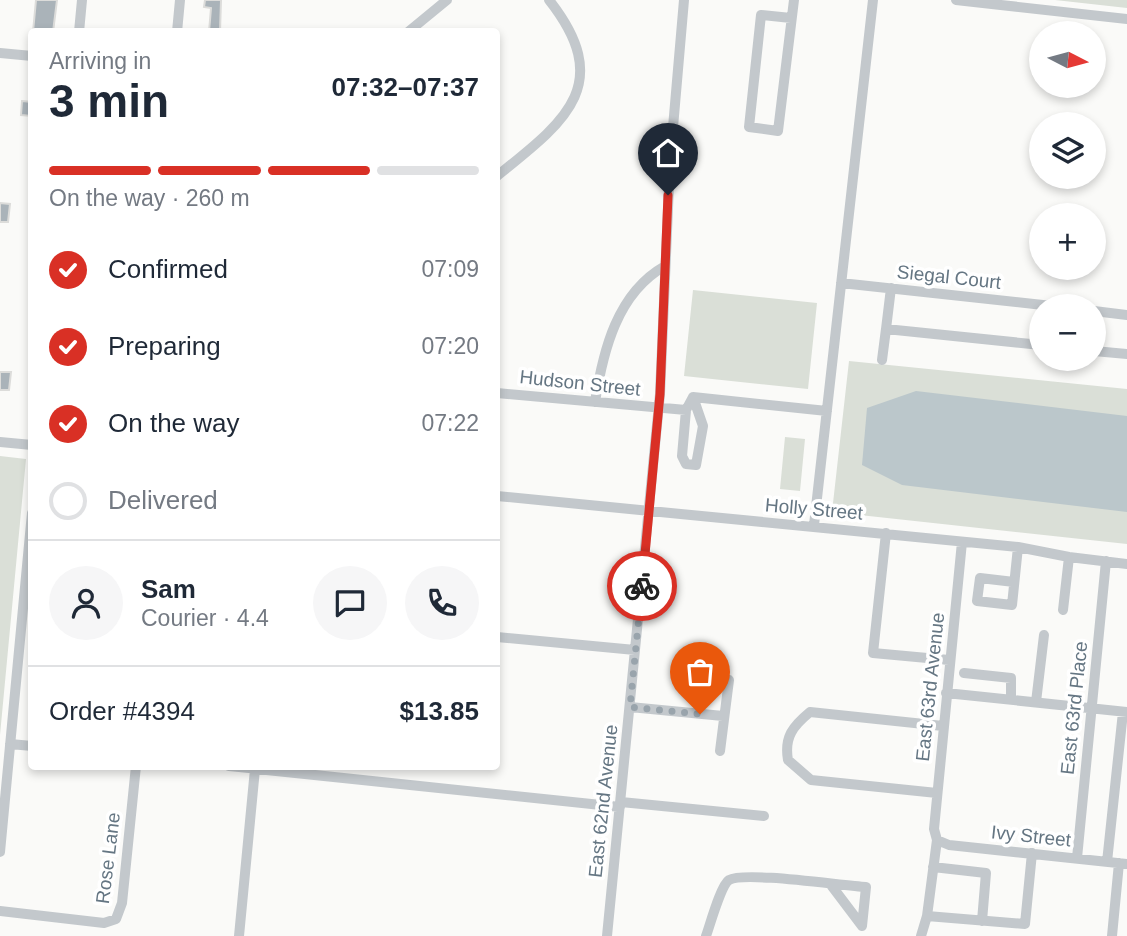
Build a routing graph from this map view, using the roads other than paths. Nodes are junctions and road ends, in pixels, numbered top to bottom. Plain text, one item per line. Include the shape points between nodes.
1 (82, 0) edge
2 (180, 0) edge
3 (447, 0) edge
4 (549, 0) edge
5 (684, 0) edge
6 (794, 0) edge
7 (873, 0) edge
8 (956, 0) edge
9 (791, 18) junction
10 (1127, 19) edge
11 (79, 28) edge
12 (177, 28) edge
13 (413, 28) edge
14 (0, 53) edge
15 (28, 56) edge
16 (500, 174) edge
17 (665, 266) junction
18 (841, 283) junction
19 (891, 288) junction
20 (1029, 303) edge
21 (1106, 312) edge
22 (1127, 315) edge
23 (886, 329) junction
24 (1029, 344) edge
25 (1106, 352) edge
26 (1127, 354) edge
27 (882, 360) dead end
28 (500, 393) edge
29 (693, 397) junction
30 (595, 402) junction
31 (659, 409) junction
32 (686, 410) junction
33 (827, 411) junction
34 (0, 442) edge
35 (28, 445) edge
36 (500, 496) edge
37 (650, 512) junction
38 (814, 525) junction
39 (886, 533) junction
40 (962, 542) junction
41 (1018, 547) junction
42 (1069, 557) junction
43 (1106, 561) junction
44 (1127, 564) edge
45 (1014, 582) dead end
46 (28, 593) edge
47 (1063, 610) dead end
48 (1044, 635) dead end
49 (500, 637) edge
50 (635, 650) junction
51 (950, 660) junction
52 (964, 673) dead end
53 (729, 680) dead end
54 (946, 693) junction
55 (1011, 700) junction
56 (1036, 702) junction
57 (630, 707) junction
58 (1091, 708) junction
59 (1125, 712) edge
60 (723, 716) junction
61 (943, 726) junction
62 (10, 744) junction
63 (28, 746) edge
64 (720, 751) dead end
65 (136, 770) edge
66 (256, 770) edge
67 (284, 770) edge
68 (312, 771) edge
69 (937, 793) junction
70 (620, 804) junction
71 (764, 816) dead end
72 (936, 838) junction
73 (0, 852) edge
74 (1032, 853) junction
75 (1077, 858) junction
76 (1107, 862) junction
77 (1123, 863) edge
78 (933, 867) junction
79 (831, 885) junction
80 (0, 911) edge
81 (927, 916) junction
82 (982, 921) junction
83 (239, 936) edge
84 (607, 936) edge
85 (706, 936) edge
86 (922, 936) edge
87 (1112, 936) edge

1 - 11 street
2 - 12 street
3 - 13 street
4 - 16 street via 577,46 576,95 559,125
5 - 17 street, East 62nd Avenue
6 - 9 street
7 - 18 street
8 - 10 street
9 - 9 street via 778,131 750,127 761,15
14 - 15 street
17 - 30 street via 645,279 625,305 607,346
17 - 31 street, East 62nd Avenue
18 - 19 street, Siegal Court
18 - 33 street
19 - 20 street, Siegal Court
19 - 23 street
21 - 22 street
23 - 24 street
23 - 27 street
25 - 26 street
28 - 30 street, Hudson Street
29 - 32 street
29 - 32 street via 703,426 696,465 686,464 682,456
29 - 33 street
30 - 31 street, Hudson Street
31 - 32 street, Hudson Street
31 - 37 street, East 62nd Avenue
33 - 38 street
34 - 35 street
36 - 37 street, Holly Street
37 - 38 street, Holly Street
37 - 50 street, East 62nd Avenue
38 - 39 street, Holly Street
39 - 40 street, Holly Street
39 - 51 street via 873,653
40 - 41 street, Holly Street
40 - 51 street, East 63rd Avenue
41 - 42 street, Holly Street
41 - 45 street
42 - 43 street, Holly Street
42 - 47 street
43 - 44 street, Holly Street
43 - 58 street, East 63rd Place
46 - 62 street
48 - 56 street
49 - 50 street
50 - 57 street, East 62nd Avenue
51 - 54 street, East 63rd Avenue
52 - 55 street via 1011,678
53 - 60 street
54 - 55 street
54 - 61 street, East 63rd Avenue
55 - 56 street
56 - 58 street
57 - 60 street
57 - 70 street, East 62nd Avenue
58 - 59 street
58 - 75 street, East 63rd Place
59 - 76 street
60 - 64 street
61 - 69 street, East 63rd Avenue
61 - 69 street via 810,712 793,726 788,738 788,760 811,779
62 - 63 street
62 - 73 street
65 - 80 street, Rose Lane via 122,903 116,919 104,923
66 - 83 street
67 - 68 street
68 - 70 street
69 - 72 street, East 63rd Avenue
70 - 71 street
70 - 84 street, East 62nd Avenue
72 - 74 street, Ivy Street via 949,845
72 - 78 street, East 63rd Avenue
74 - 75 street, Ivy Street
74 - 82 street via 1025,924
75 - 76 street, Ivy Street
76 - 77 street, Ivy Street
77 - 87 street
78 - 81 street, East 63rd Avenue
78 - 82 street via 986,873
79 - 79 street via 846,905 862,926 866,887
79 - 85 street via 766,878 728,881
81 - 82 street
81 - 86 street, East 63rd Avenue

